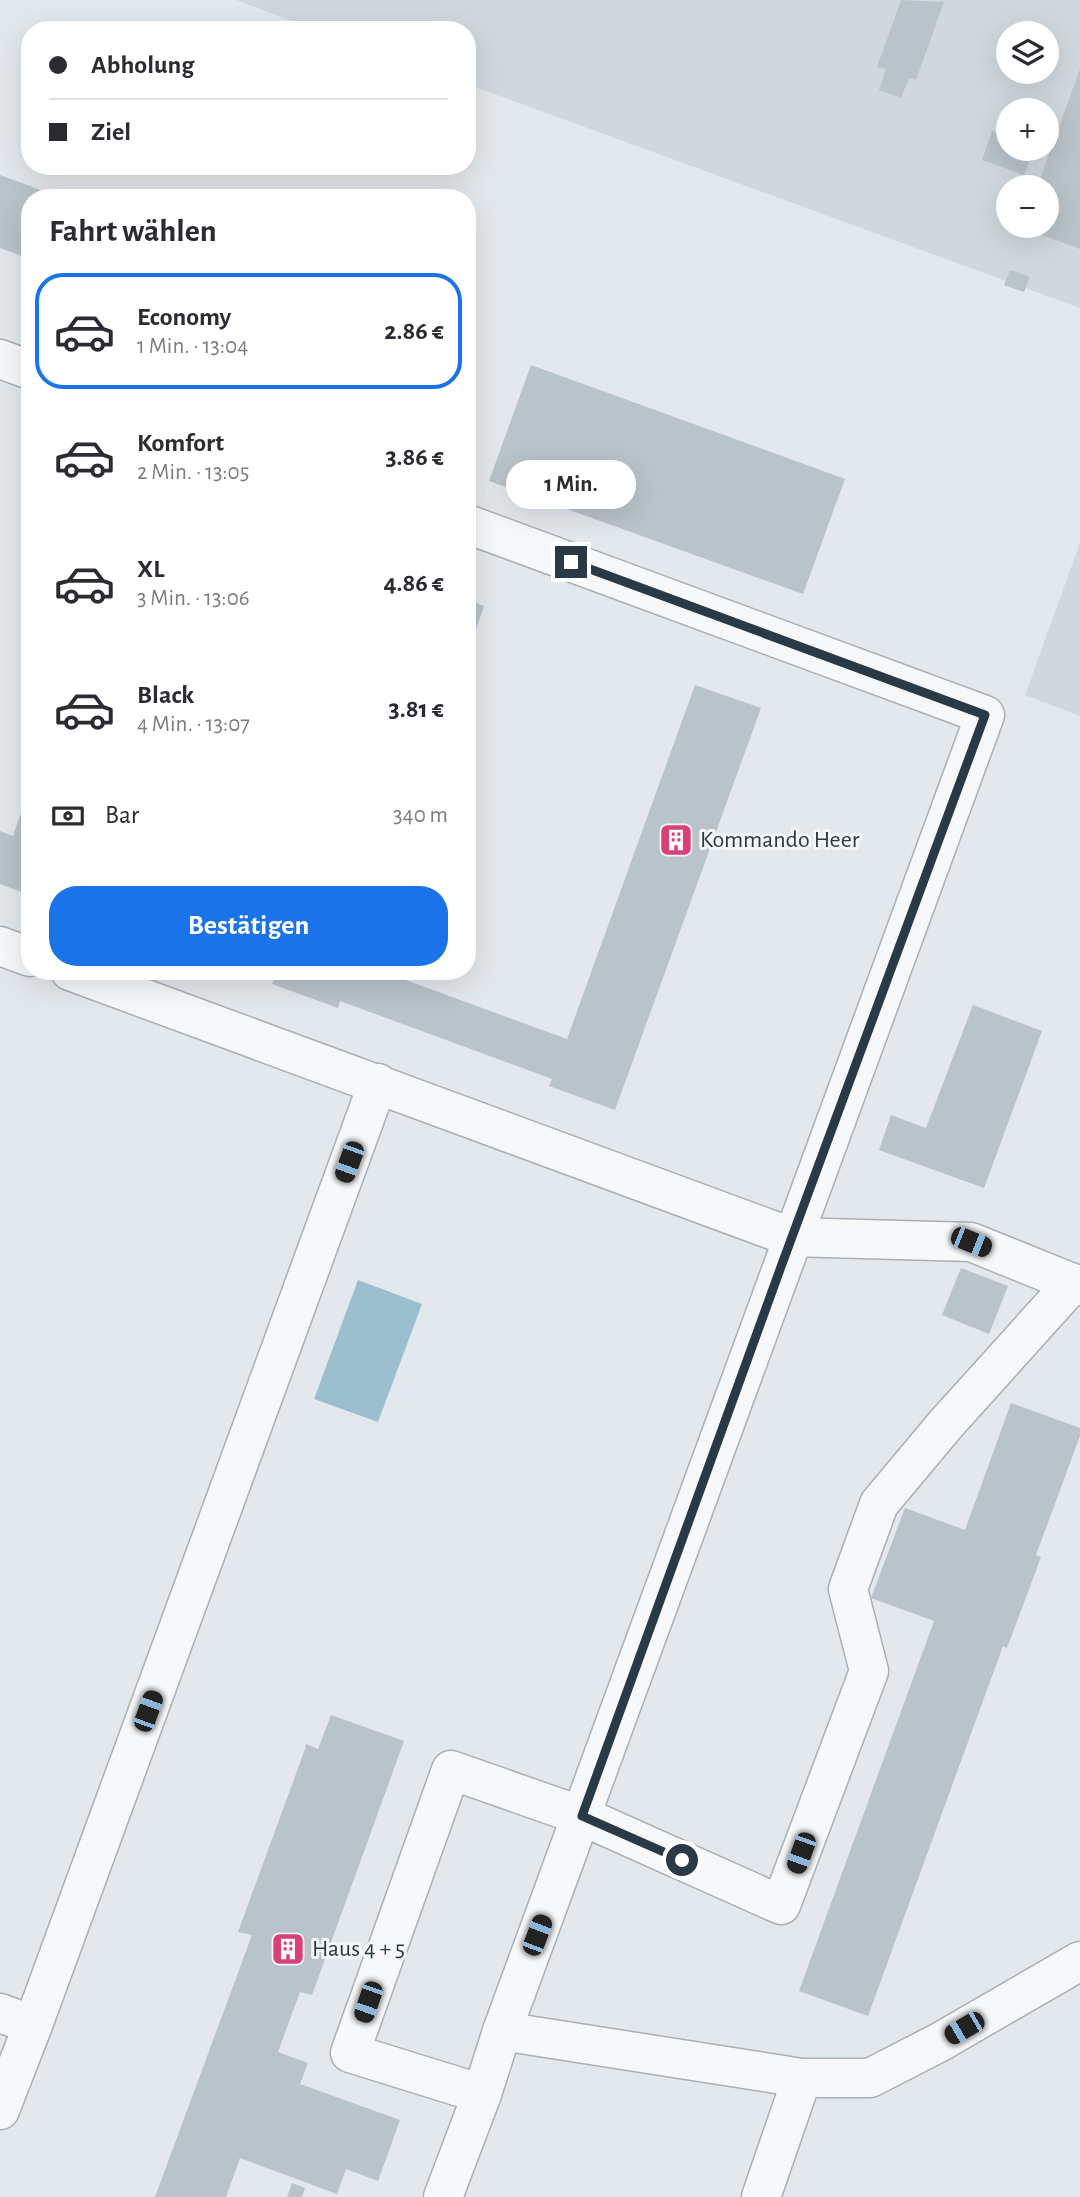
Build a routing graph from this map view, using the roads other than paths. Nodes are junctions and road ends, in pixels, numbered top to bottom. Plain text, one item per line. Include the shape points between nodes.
1 (0, 359) edge
2 (21, 367) edge
3 (476, 527) edge
4 (0, 946) edge
5 (21, 954) edge
6 (95, 980) edge
7 (378, 1083) junction
8 (792, 1237) junction
9 (1076, 1284) edge
10 (582, 1816) junction
11 (1080, 1961) edge
12 (16, 2019) edge
13 (502, 2031) junction
14 (802, 2078) junction
15 (482, 2094) junction
16 (0, 2110) edge
17 (443, 2197) edge
18 (761, 2197) edge

1 - 2 lane
3 - 8 lane via 985,715
4 - 5 lane
6 - 7 lane
7 - 8 lane
7 - 12 lane
8 - 9 lane via 971,1242
8 - 10 lane
9 - 10 lane via 945,1424 879,1504 848,1589 869,1671 782,1905
10 - 13 lane
10 - 15 lane via 451,1770 350,2053
11 - 14 lane via 870,2078
12 - 16 lane
13 - 14 lane
13 - 15 lane
14 - 18 lane
15 - 17 lane

